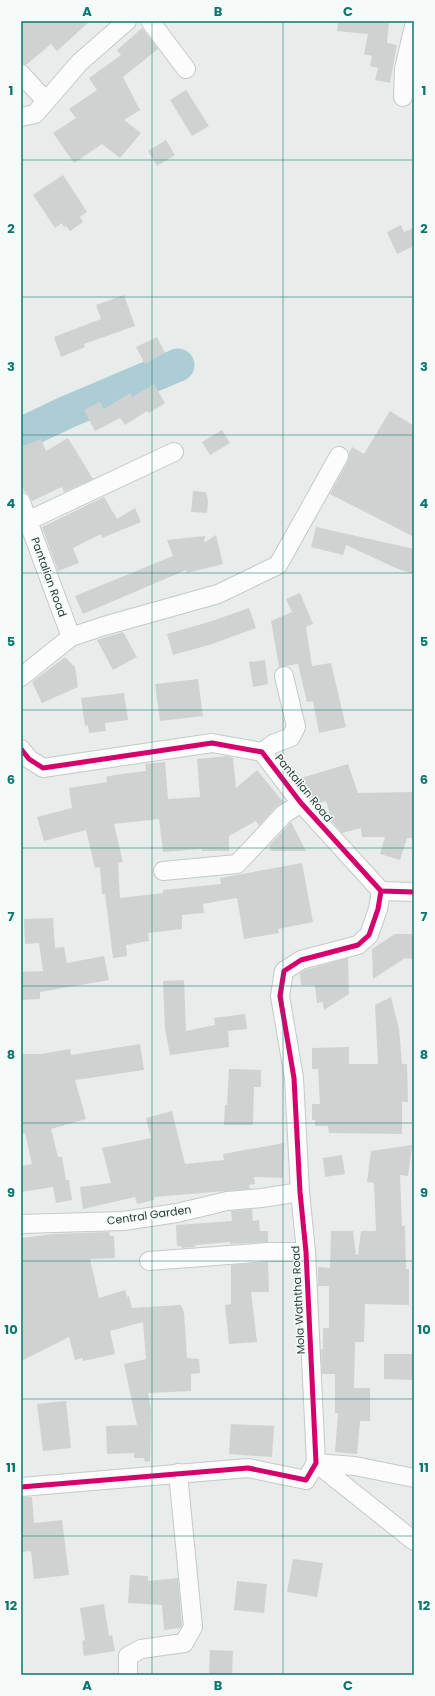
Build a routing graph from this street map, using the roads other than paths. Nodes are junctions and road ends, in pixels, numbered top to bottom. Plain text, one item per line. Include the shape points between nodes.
1 (127, 21) edge
2 (150, 21) edge
3 (414, 26) edge
4 (186, 69) dead end
5 (21, 74) edge
6 (403, 97) dead end
7 (46, 101) junction
8 (21, 117) edge
9 (174, 452) dead end
10 (339, 456) dead end
11 (21, 502) edge
12 (24, 522) edge
13 (71, 638) junction
14 (284, 676) dead end
15 (21, 677) edge
16 (21, 748) edge
17 (262, 752) junction
18 (301, 803) junction
19 (163, 872) dead end
20 (380, 891) junction
21 (414, 892) edge
22 (300, 1192) junction
23 (21, 1224) edge
24 (306, 1252) junction
25 (149, 1261) dead end
26 (316, 1463) junction
27 (178, 1473) junction
28 (414, 1478) edge
29 (21, 1487) edge
30 (414, 1541) edge
31 (128, 1675) edge

1 - 7 street via 80,62
2 - 4 street
3 - 6 street via 404,69
5 - 7 street
7 - 8 street via 35,114
9 - 12 street
10 - 13 street via 278,565 218,594 104,626
11 - 12 street, Pantalian Road
12 - 13 street, Pantalian Road
13 - 15 street
14 - 17 street via 296,727 291,737 273,744
16 - 17 street, Pantalian Road via 29,759 43,768 212,743
17 - 18 street, Pantalian Road
18 - 19 street via 284,814 238,864
18 - 20 street, Pantalian Road
20 - 21 street
20 - 22 street, Mola Waththa Road via 378,909 369,935 358,945 301,960 284,971 280,996 294,1078
22 - 23 street, Central Garden via 227,1201 177,1213 123,1221
22 - 24 street, Mola Waththa Road
24 - 25 street via 268,1252
24 - 26 street, Mola Waththa Road
26 - 27 street via 306,1480 248,1468
26 - 28 street via 355,1466
26 - 30 street
27 - 29 street
27 - 31 street via 193,1627 184,1643 140,1649 128,1656

